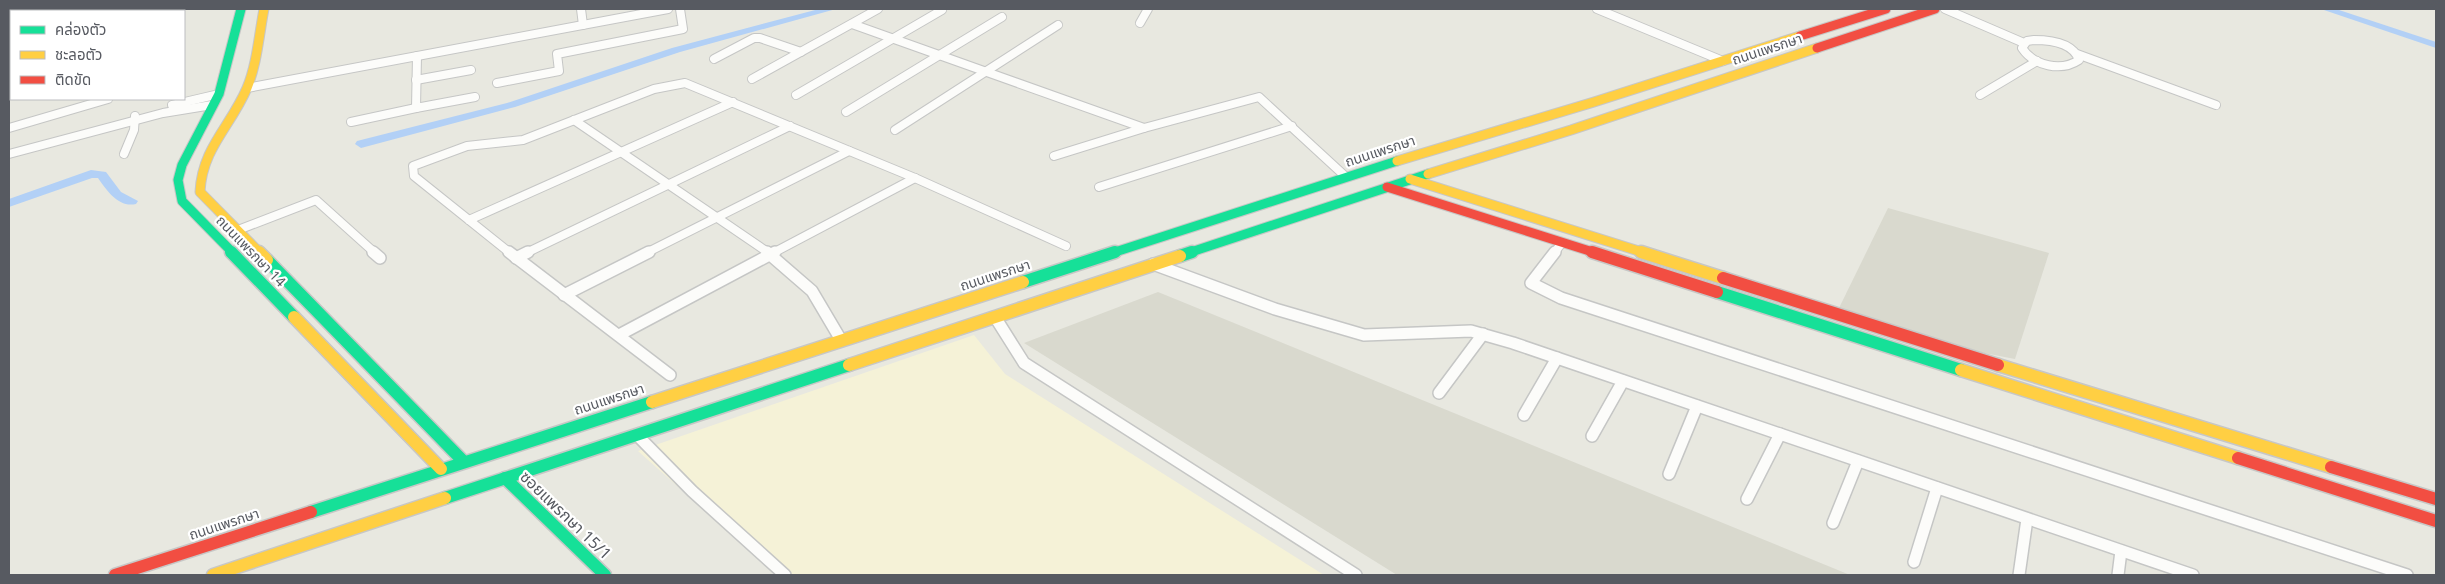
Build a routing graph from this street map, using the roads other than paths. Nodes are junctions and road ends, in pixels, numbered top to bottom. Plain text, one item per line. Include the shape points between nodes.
1 (241, 9) edge
2 (264, 9) edge
3 (581, 9) edge
4 (664, 9) edge
5 (680, 9) edge
6 (878, 9) edge
7 (1148, 9) edge
8 (1598, 9) edge
9 (1886, 9) edge
10 (1935, 9) edge
11 (1945, 9) edge
12 (942, 10) dead end
13 (1002, 17) dead end
14 (1140, 23) dead end
15 (852, 24) junction
16 (583, 25) junction
17 (1058, 25) dead end
18 (892, 38) junction
19 (2024, 43) junction
20 (800, 52) junction
21 (2077, 54) junction
22 (939, 55) junction
23 (417, 56) junction
24 (714, 59) dead end
25 (1723, 61) junction
26 (2037, 61) junction
27 (471, 70) dead end
28 (984, 71) junction
29 (752, 79) dead end
30 (416, 80) junction
31 (497, 83) dead end
32 (235, 84) junction
33 (796, 95) dead end
34 (1980, 95) dead end
35 (475, 97) dead end
36 (105, 100) edge
37 (239, 100) junction
38 (733, 102) junction
39 (212, 105) junction
40 (2216, 105) dead end
41 (416, 108) junction
42 (846, 112) dead end
43 (135, 118) junction
44 (574, 120) junction
45 (351, 122) dead end
46 (1525, 122) junction
47 (790, 126) junction
48 (1292, 126) junction
49 (9, 128) edge
50 (1144, 128) junction
51 (895, 130) dead end
52 (1547, 137) junction
53 (849, 151) junction
54 (620, 152) junction
55 (9, 154) edge
56 (124, 154) dead end
57 (1054, 156) dead end
58 (1346, 177) junction
59 (915, 178) junction
60 (1410, 179) junction
61 (668, 185) junction
62 (1099, 187) dead end
63 (1387, 187) junction
64 (715, 217) junction
65 (469, 220) junction
66 (238, 230) junction
67 (1562, 243) junction
68 (1066, 246) dead end
69 (770, 254) junction
70 (380, 258) dead end
71 (516, 258) junction
72 (1153, 264) junction
73 (564, 295) junction
74 (995, 317) junction
75 (1483, 334) junction
76 (619, 335) junction
77 (841, 340) junction
78 (1557, 358) junction
79 (670, 375) dead end
80 (1623, 381) junction
81 (1439, 393) dead end
82 (1697, 406) junction
83 (1524, 415) dead end
84 (1780, 434) junction
85 (637, 435) junction
86 (1592, 436) dead end
87 (1858, 461) junction
88 (464, 462) junction
89 (440, 470) junction
90 (1669, 474) dead end
91 (505, 478) junction
92 (1937, 488) junction
93 (1747, 499) dead end
94 (2436, 499) edge
95 (2027, 519) junction
96 (2436, 521) edge
97 (1833, 523) dead end
98 (2121, 551) junction
99 (1914, 562) dead end
100 (115, 575) edge
101 (213, 575) edge
102 (604, 575) edge
103 (785, 575) edge
104 (1356, 575) edge
105 (2019, 575) edge
106 (2118, 575) edge
107 (2193, 575) edge
108 (2407, 575) edge

1 - 32 main road, ถนนแพรกษา 14
2 - 32 main road, ถนนแพรกษา 14
3 - 16 street
4 - 16 street
5 - 31 street via 683,29 557,54 558,71
6 - 15 street
7 - 14 street
8 - 25 street
9 - 25 main road, ถนนแพรกษา
10 - 52 main road, ถนนแพรกษา
11 - 19 street
12 - 18 street
13 - 22 street
15 - 18 street
15 - 20 street
16 - 23 street
17 - 28 street
18 - 22 street
18 - 33 street
19 - 21 street via 2034,40 2052,42
19 - 26 street via 2023,52
20 - 24 street via 754,38
20 - 29 street
21 - 26 street via 2079,60 2070,65
21 - 40 street
22 - 28 street
22 - 42 street
23 - 30 street
23 - 32 street
25 - 46 main road, ถนนแพรกษา
26 - 34 street
27 - 30 street
28 - 50 street
28 - 51 street
30 - 41 street
32 - 37 main road, ถนนแพรกษา 14
32 - 39 main road, ถนนแพรกษา 14
32 - 43 street
35 - 41 street
36 - 49 street
37 - 39 main road
37 - 66 main road, ถนนแพรกษา 14 via 198,175 200,192
38 - 44 street via 685,83 654,89
38 - 47 street
38 - 54 street
39 - 43 street
39 - 89 main road, ถนนแพรกษา 14 via 182,165 178,180 182,201
41 - 45 street
43 - 55 street
43 - 56 street via 135,127
44 - 54 street
44 - 65 street via 523,140 467,146 413,166 414,176
46 - 52 main road
46 - 58 main road, ถนนแพรกษา
47 - 53 street
47 - 61 street
48 - 50 street via 1259,97
48 - 58 street
48 - 62 street
50 - 57 street
52 - 60 main road, ถนนแพรกษา
53 - 59 street
53 - 64 street
54 - 61 street
54 - 65 street
58 - 77 main road, ถนนแพรกษา
59 - 68 street
59 - 69 street
60 - 63 main road, ถนนแพรกษา
60 - 94 main road via 2084,392
61 - 64 street
61 - 71 street
63 - 67 main road
63 - 72 main road, ถนนแพรกษา
64 - 69 street
64 - 73 street
65 - 71 street
66 - 70 street via 316,200
66 - 88 main road, ถนนแพรกษา 14
67 - 96 main road
67 - 108 street via 1532,282 1561,298
69 - 76 street
69 - 77 street via 812,291
71 - 73 street
72 - 74 main road, ถนนแพรกษา
72 - 75 street via 1275,309 1364,335 1471,331
73 - 76 street
74 - 85 main road, ถนนแพรกษา
74 - 104 street via 1024,363
75 - 78 street
75 - 81 street
76 - 79 street
77 - 88 main road, ถนนแพรกษา
78 - 80 street
78 - 83 street
80 - 82 street
80 - 86 street
82 - 84 street
82 - 90 street
84 - 87 street
84 - 93 street
85 - 91 main road, ถนนแพรกษา
85 - 103 street via 692,491
87 - 92 street
87 - 97 street
88 - 89 main road, ถนนแพรกษา
89 - 100 main road, ถนนแพรกษา
91 - 101 main road, ถนนแพรกษา
91 - 102 main road, ซอยแพรกษา 15/1
92 - 95 street
92 - 99 street
95 - 98 street
95 - 105 street
98 - 106 street
98 - 107 street

